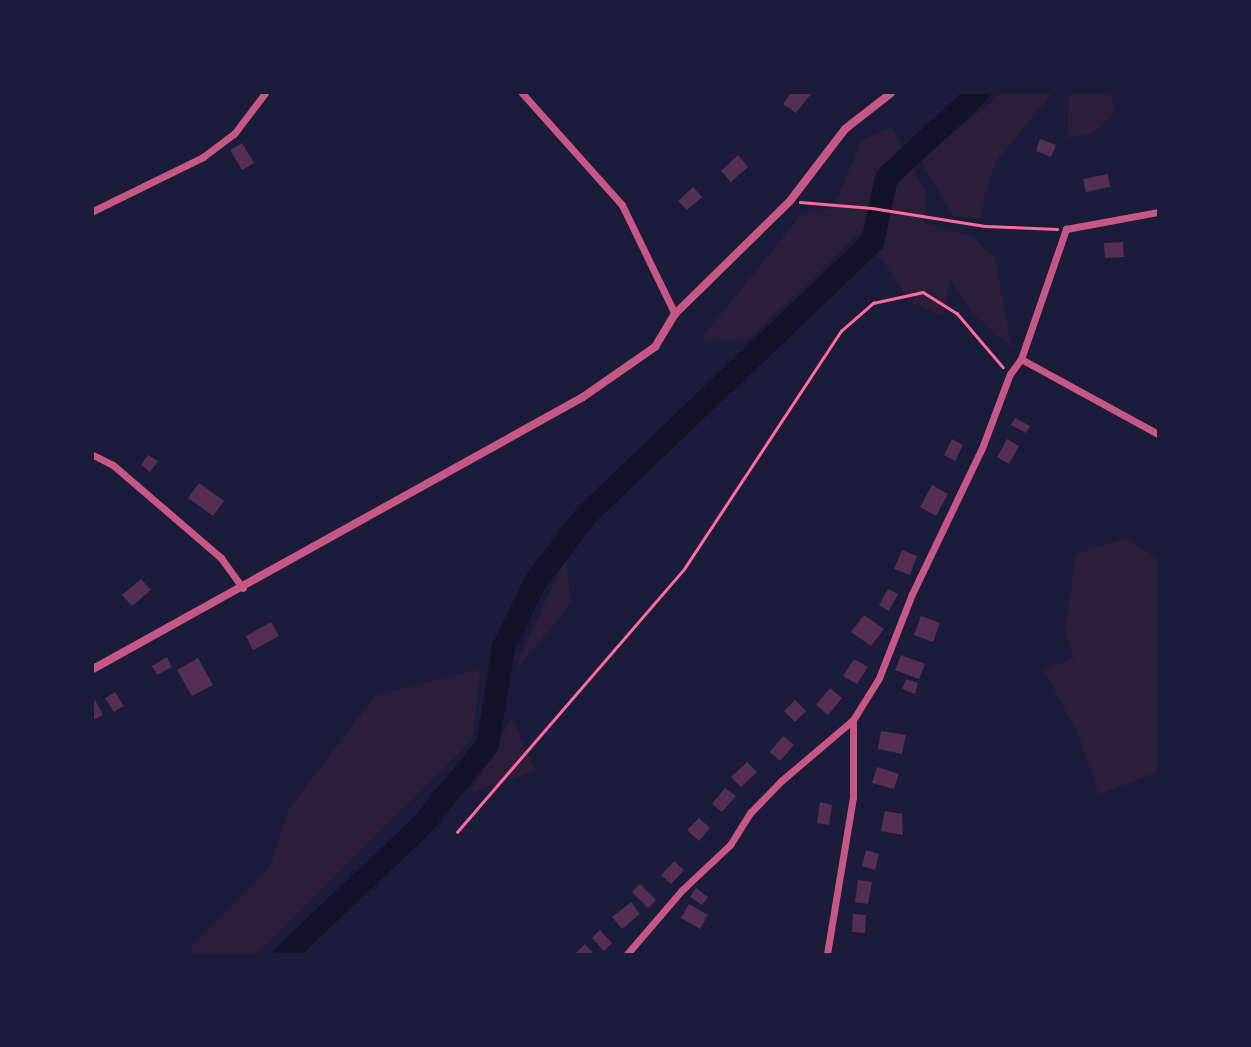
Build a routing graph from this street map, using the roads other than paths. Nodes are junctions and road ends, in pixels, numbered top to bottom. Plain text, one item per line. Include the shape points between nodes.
1 (265, 93) edge
2 (522, 93) edge
3 (891, 93) edge
4 (93, 211) edge
5 (1158, 212) edge
6 (675, 314) junction
7 (1021, 359) junction
8 (1158, 434) edge
9 (93, 455) edge
10 (243, 587) junction
11 (93, 669) edge
12 (853, 720) junction
13 (627, 954) edge
14 (827, 954) edge

1 - 4 street via 234,134 203,157
2 - 6 street via 622,205
3 - 6 street via 845,129 789,201
5 - 7 street via 1066,229
6 - 10 street via 655,347 583,397
7 - 8 street
7 - 12 street via 1010,374 982,448 912,594 879,678
9 - 10 street via 113,465 170,513 221,558
10 - 11 street
12 - 13 street via 773,788 751,811 730,845 682,890
12 - 14 street via 853,797

